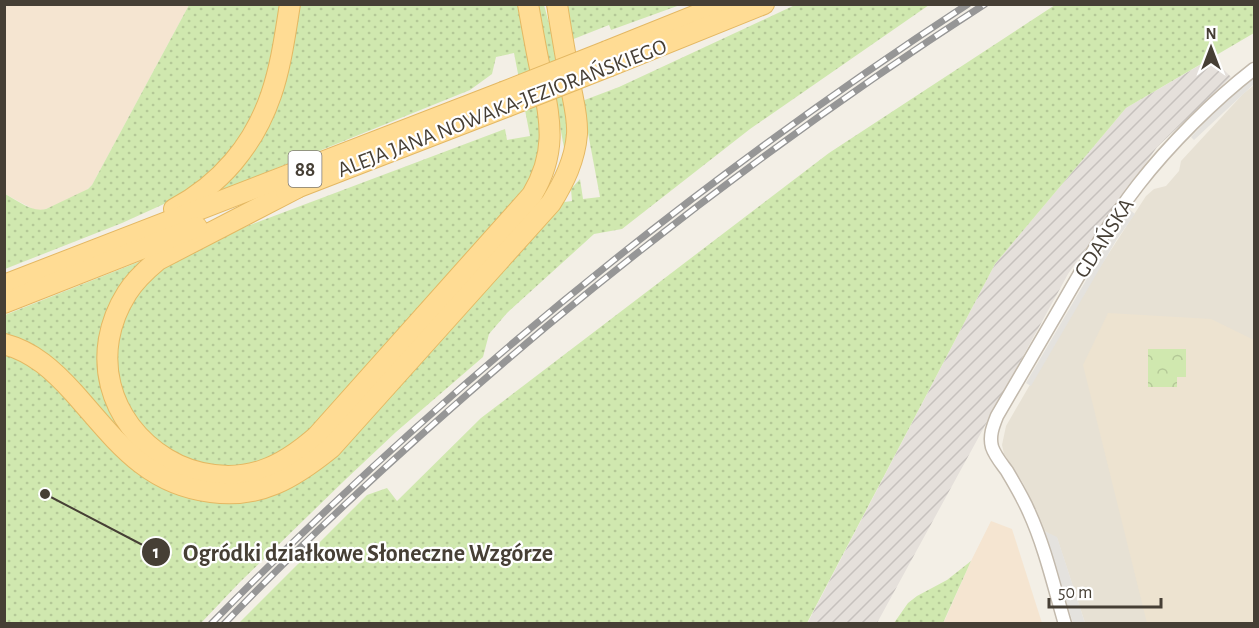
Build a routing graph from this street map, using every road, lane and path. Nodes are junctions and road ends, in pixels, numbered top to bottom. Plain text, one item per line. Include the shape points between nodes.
1 (290, 4) edge
2 (528, 4) edge
3 (556, 4) edge
4 (724, 4) edge
5 (764, 4) edge
6 (608, 58) junction
7 (1254, 69) edge
8 (504, 100) junction
9 (297, 188) junction
10 (107, 244) junction
11 (4, 285) edge
12 (4, 303) edge
13 (4, 344) edge
14 (1065, 624) edge

1 - 10 main road via 272,93 252,138 238,157 189,201
2 - 9 main road via 550,119 547,163 532,195 317,436 300,450 262,471 238,476 215,476 175,464 139,438 117,405 107,365 112,325 120,306 140,276 158,260
3 - 13 main road via 577,134 561,188 331,448 287,480 266,488 220,494 195,490 157,476 124,449 47,365 17,347
4 - 6 main road, ALEJA JANA NOWAKA-JEZIORAŃSKIEGO / 88
5 - 6 main road, ALEJA JANA NOWAKA-JEZIORAŃSKIEGO / 88
6 - 8 main road, ALEJA JANA NOWAKA-JEZIORAŃSKIEGO / 88, bridge
7 - 14 street, GDAŃSKA via 1209,109 1137,186 997,416 992,446 1022,496 1037,532
8 - 9 main road, ALEJA JANA NOWAKA-JEZIORAŃSKIEGO / 88
8 - 10 main road, ALEJA JANA NOWAKA-JEZIORAŃSKIEGO / 88
9 - 12 main road, ALEJA JANA NOWAKA-JEZIORAŃSKIEGO / 88
10 - 11 main road, ALEJA JANA NOWAKA-JEZIORAŃSKIEGO / 88

